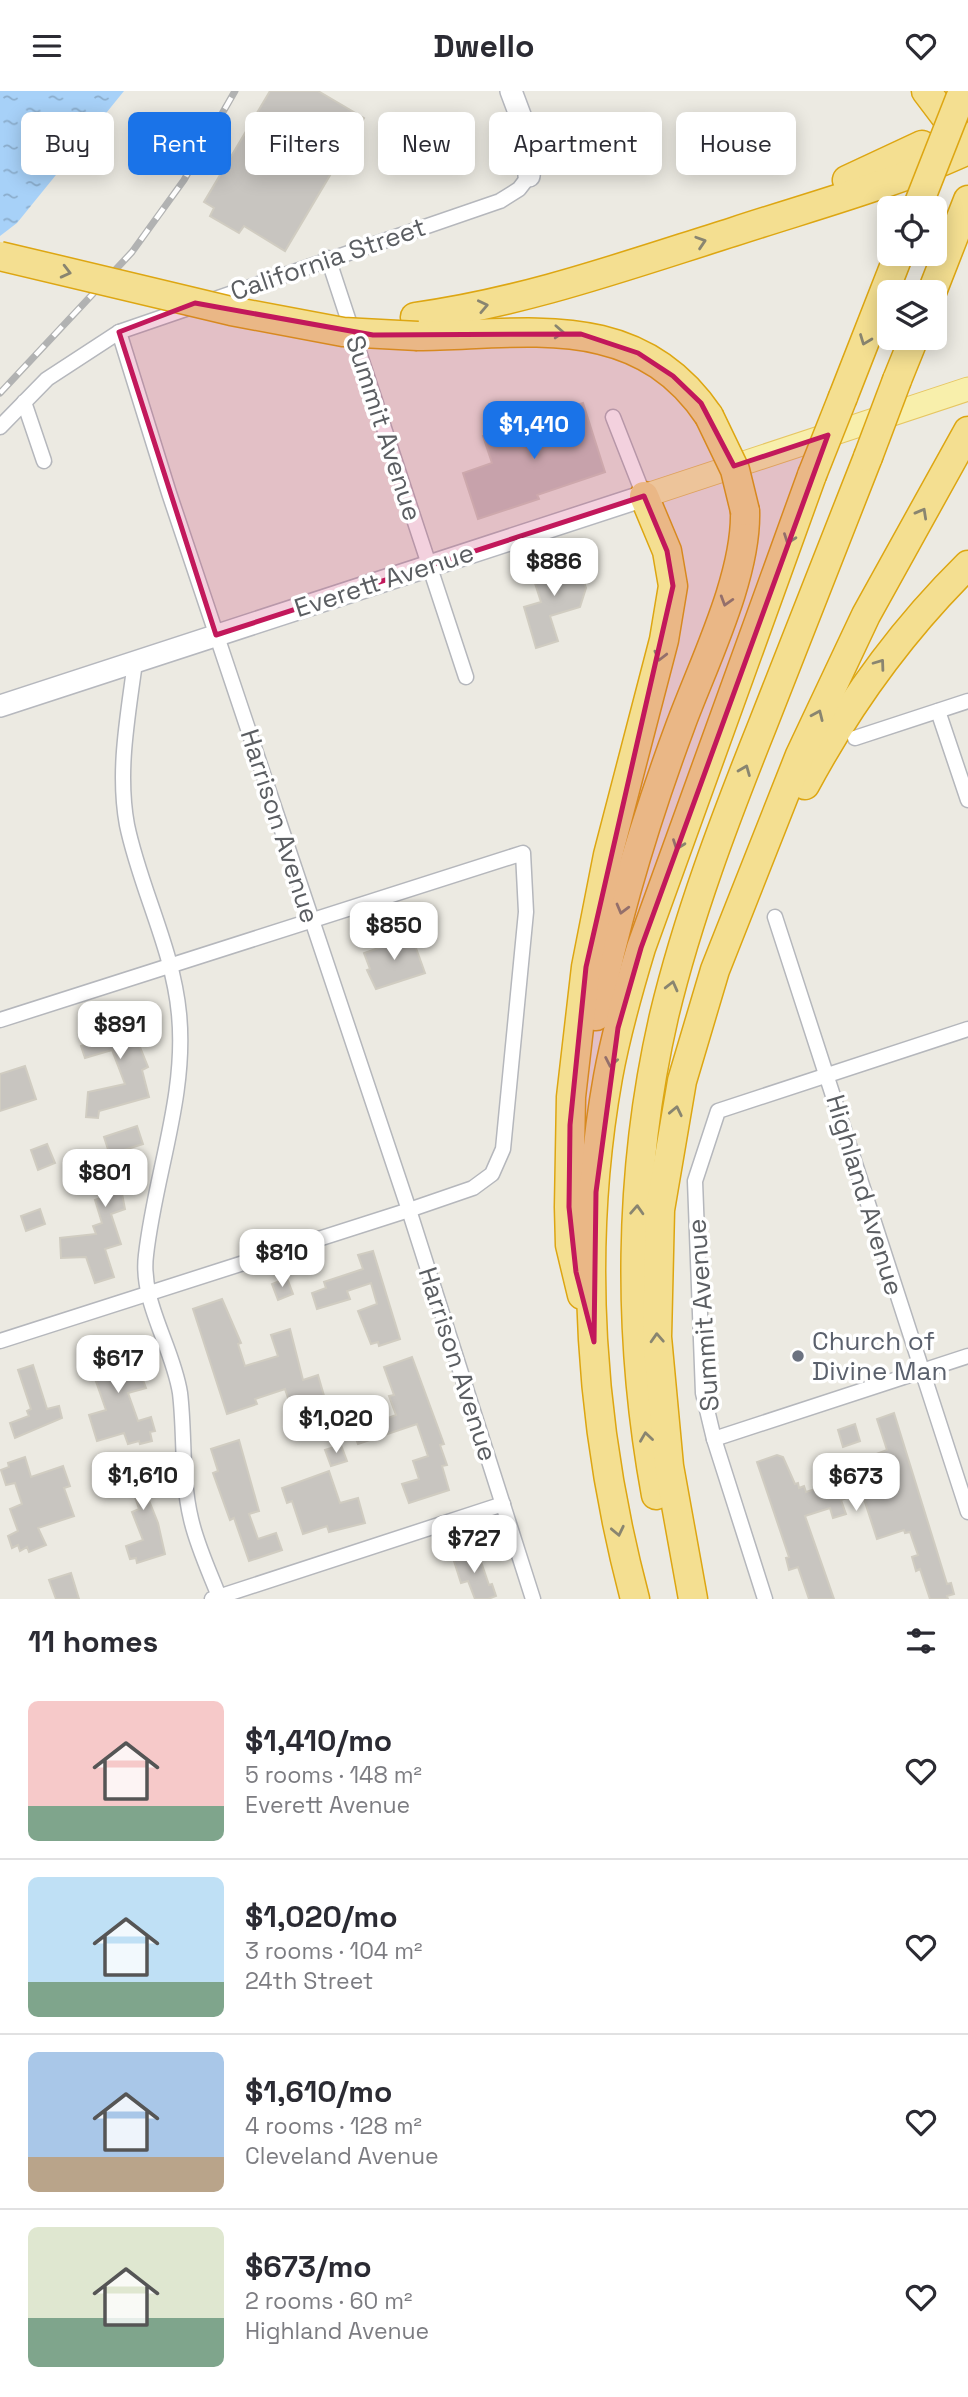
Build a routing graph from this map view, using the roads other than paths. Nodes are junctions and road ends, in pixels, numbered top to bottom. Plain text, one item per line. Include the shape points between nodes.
1 (511, 91) edge
2 (926, 91) edge
3 (963, 91) edge
4 (968, 123) edge
5 (968, 149) edge
6 (924, 157) junction
7 (528, 176) joint
8 (922, 196) edge
9 (968, 200) edge
10 (0, 256) edge
11 (328, 258) junction
12 (894, 266) edge
13 (937, 280) edge
14 (416, 326) junction
15 (119, 332) junction
16 (909, 350) edge
17 (968, 389) edge
18 (24, 402) junction
19 (613, 417) dead end
20 (0, 427) edge
21 (968, 431) edge
22 (44, 461) dead end
23 (644, 496) junction
24 (429, 564) junction
25 (968, 565) edge
26 (216, 635) junction
27 (135, 662) junction
28 (466, 677) dead end
29 (968, 701) edge
30 (0, 706) edge
31 (938, 711) junction
32 (855, 738) dead end
33 (968, 800) edge
34 (736, 914) junction
35 (775, 917) dead end
36 (311, 919) junction
37 (168, 965) junction
38 (0, 1020) edge
39 (968, 1029) edge
40 (828, 1075) junction
41 (572, 1153) junction
42 (409, 1210) junction
43 (148, 1293) junction
44 (0, 1341) edge
45 (594, 1342) junction
46 (968, 1356) edge
47 (920, 1371) junction
48 (713, 1439) junction
49 (503, 1504) junction
50 (968, 1512) edge
51 (217, 1598) edge
52 (533, 1599) edge
53 (635, 1599) edge
54 (682, 1599) edge
55 (693, 1599) edge
56 (765, 1599) edge

1 - 7 main road via 532,147
2 - 5 highway
3 - 8 highway, bridge
4 - 6 highway
5 - 6 highway
14 -> 6 highway via 740,229
7 - 11 street, California Street via 519,189 500,201
9 - 13 highway
10 -> 14 highway, bridge via 149,294 292,320
11 - 15 street, California Street
11 - 24 street, Summit Avenue
12 -> 45 highway, bridge via 812,475 641,948 618,1028 596,1192
14 -> 41 highway, bridge via 550,331 598,337 638,353 689,390 709,416 735,470 745,510 744,540 718,627 668,761 626,895 601,993
15 - 18 street, California Street via 47,379
15 - 26 street, Harrison Avenue
54 -> 16 highway, bridge via 661,1524 645,1435 636,1312 639,1178 652,1076 676,971 705,877
17 - 23 main road, Everett Avenue
18 - 20 street, California Street
18 - 22 street
19 - 23 street
34 -> 21 highway via 830,689
23 - 24 main road, Everett Avenue
23 -> 41 highway via 667,551 673,586 586,967 571,1097
24 - 26 main road, Everett Avenue
24 - 28 street, Summit Avenue
34 -> 25 highway via 821,755 863,688 913,623
26 - 27 main road, Everett Avenue
26 - 36 street, Harrison Avenue
27 - 30 main road, Everett Avenue
27 - 37 street via 121,784 128,827
29 - 31 street
31 - 32 street
31 - 33 street
55 -> 34 highway via 669,1466 657,1336 657,1255 664,1178 682,1081
35 - 40 street, Highland Avenue
36 - 37 street
36 - 42 street, Harrison Avenue
36 - 42 street via 523,853 526,912 503,1149 492,1174 472,1188
37 - 38 street
37 - 43 street via 179,1014 178,1056 174,1113 145,1257
39 - 40 street
40 - 47 street, Highland Avenue
40 - 48 street, Summit Avenue via 718,1111 695,1181 703,1393
41 - 45 highway via 570,1245
42 - 43 street
42 - 49 street, Harrison Avenue
43 - 44 street
43 - 51 street via 180,1392 191,1520
45 -> 53 highway via 604,1457
46 - 47 street
47 - 48 street
47 - 50 street, Highland Avenue
48 - 56 street, Summit Avenue
49 - 51 street
49 - 52 street, Harrison Avenue

